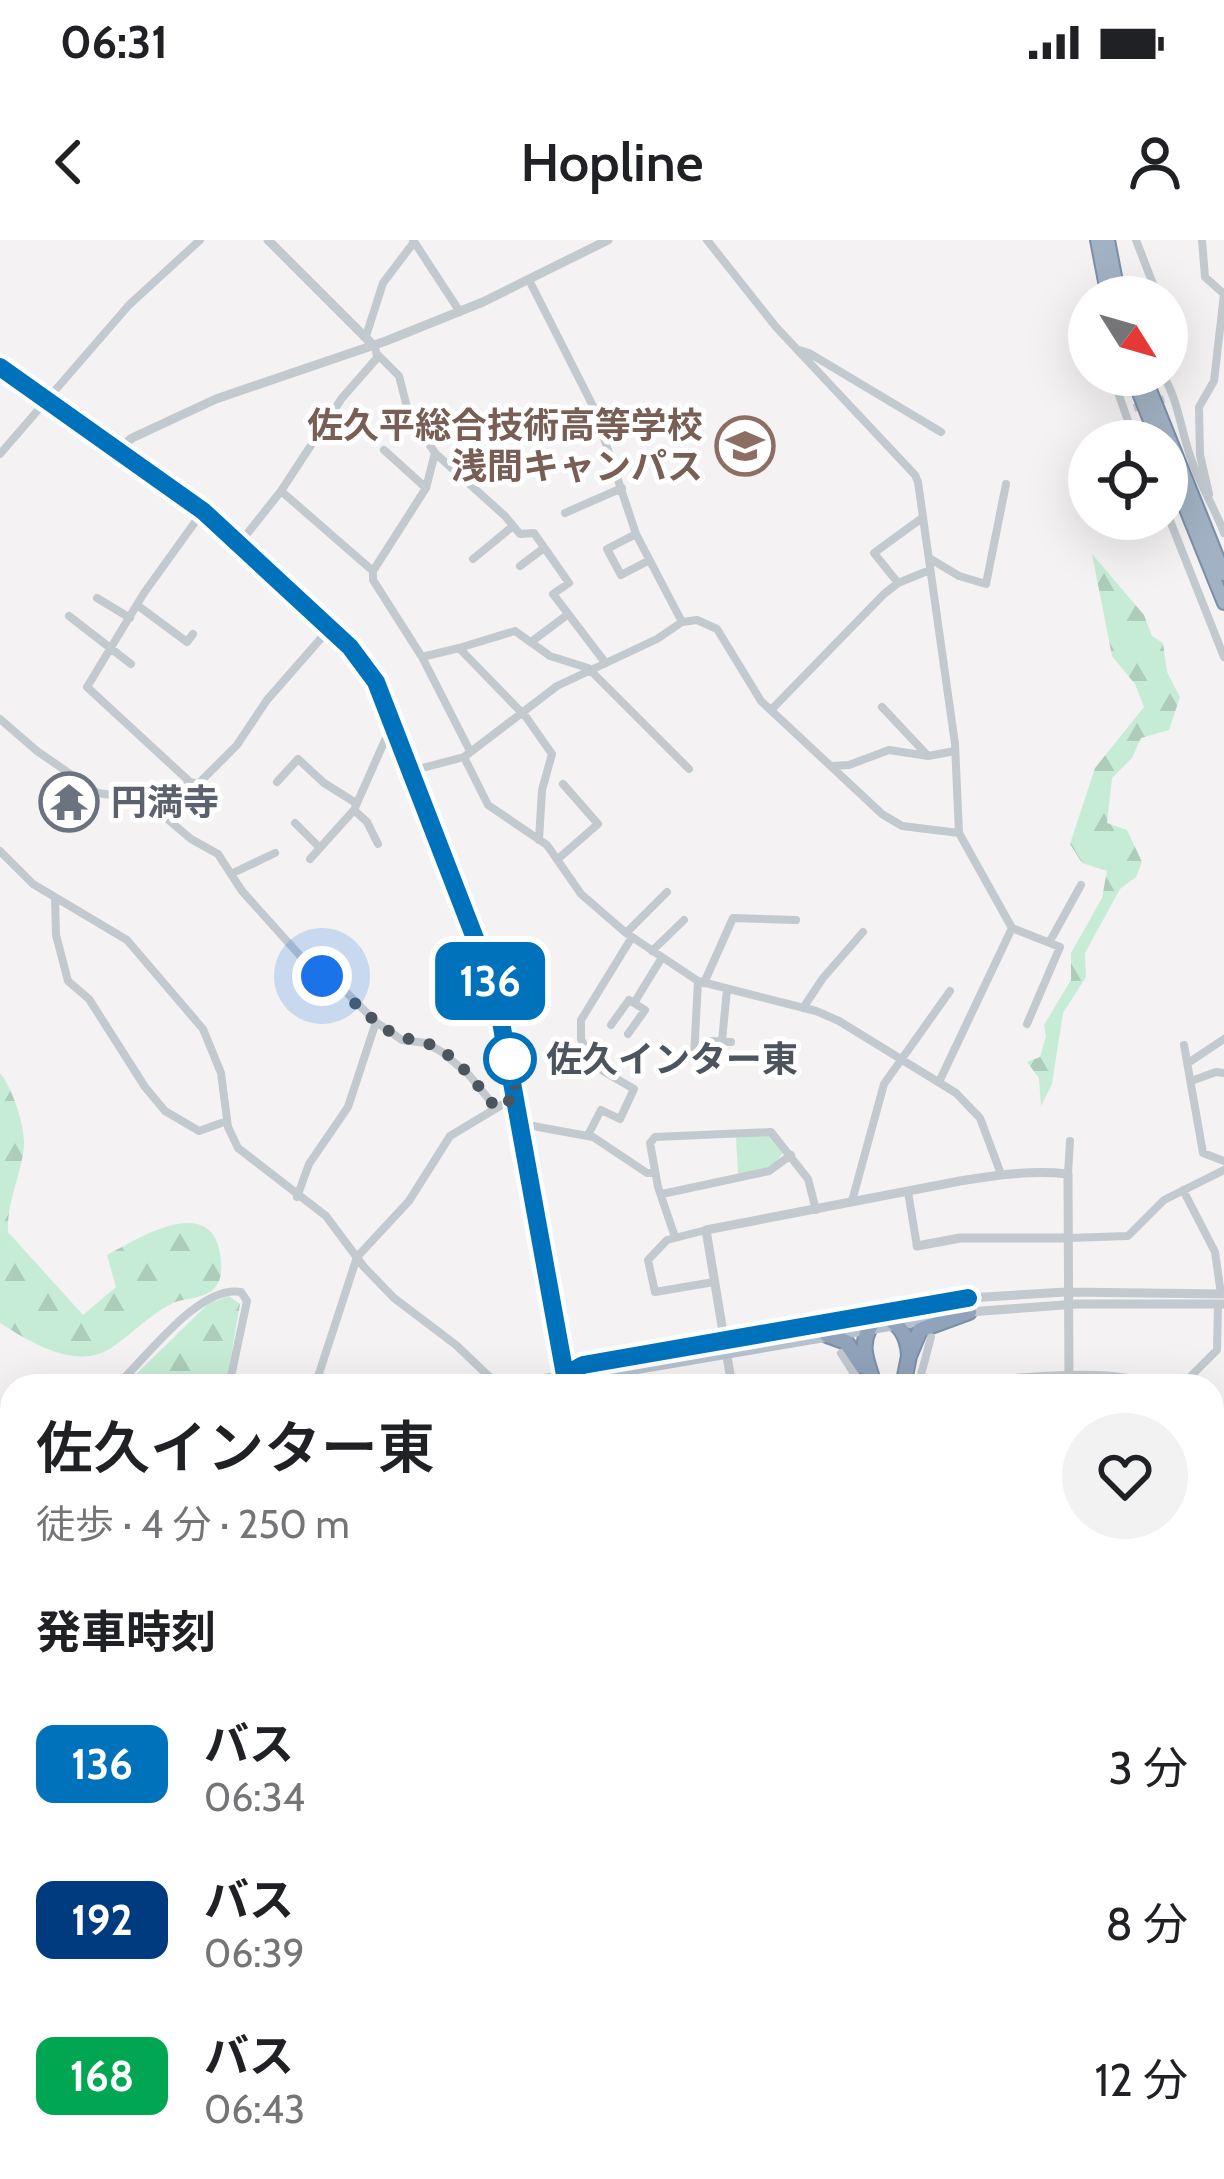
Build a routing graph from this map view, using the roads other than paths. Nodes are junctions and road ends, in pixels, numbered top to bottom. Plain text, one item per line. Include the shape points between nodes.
1 (200, 240) edge
2 (268, 240) edge
3 (608, 240) edge
4 (707, 240) edge
5 (1097, 240) edge
6 (1108, 240) edge
7 (1136, 240) edge
8 (1202, 240) edge
9 (413, 241) edge
10 (1104, 276) edge
11 (1115, 276) edge
12 (1151, 276) edge
13 (529, 280) junction
14 (460, 312) junction
15 (372, 345) junction
16 (797, 351) junction
17 (0, 367) edge
18 (1219, 384) edge
19 (50, 401) junction
20 (941, 432) dead end
21 (119, 449) junction
22 (384, 449) dead end
23 (435, 453) junction
24 (0, 454) edge
25 (1188, 470) edge
26 (1188, 472) edge
27 (1006, 484) dead end
28 (426, 488) junction
29 (622, 488) junction
30 (281, 491) junction
31 (1209, 494) junction
32 (203, 511) junction
33 (565, 513) dead end
34 (1188, 514) edge
35 (922, 518) junction
36 (513, 526) junction
37 (1224, 533) edge
38 (636, 534) junction
39 (1177, 540) edge
40 (239, 544) junction
41 (544, 548) junction
42 (928, 558) junction
43 (473, 559) dead end
44 (648, 561) junction
45 (520, 566) dead end
46 (930, 570) junction
47 (373, 571) junction
48 (1224, 574) edge
49 (898, 583) junction
50 (97, 598) dead end
51 (1224, 603) edge
52 (136, 605) junction
53 (567, 615) junction
54 (69, 616) dead end
55 (130, 618) junction
56 (682, 622) junction
57 (330, 628) junction
58 (188, 641) dead end
59 (531, 642) junction
60 (110, 648) junction
61 (459, 648) junction
62 (422, 657) junction
63 (1224, 657) edge
64 (604, 661) junction
65 (131, 664) dead end
66 (587, 668) junction
67 (883, 707) dead end
68 (770, 710) junction
69 (520, 714) junction
70 (0, 719) edge
71 (398, 734) junction
72 (955, 751) junction
73 (467, 754) junction
74 (928, 756) junction
75 (831, 766) junction
76 (688, 769) dead end
77 (412, 771) junction
78 (190, 782) junction
79 (277, 782) dead end
80 (565, 792) dead end
81 (355, 807) junction
82 (156, 810) junction
83 (295, 823) dead end
84 (959, 833) junction
85 (539, 839) junction
86 (378, 844) dead end
87 (320, 848) junction
88 (1, 854) edge
89 (270, 858) dead end
90 (560, 858) junction
91 (310, 860) dead end
92 (233, 873) junction
93 (1081, 885) dead end
94 (668, 892) dead end
95 (56, 897) junction
96 (684, 920) dead end
97 (796, 920) dead end
98 (1012, 928) junction
99 (863, 932) dead end
100 (629, 935) junction
101 (1050, 941) junction
102 (652, 951) junction
103 (662, 958) junction
104 (701, 982) junction
105 (727, 989) junction
106 (950, 991) dead end
107 (634, 1004) junction
108 (803, 1008) junction
109 (376, 1022) junction
110 (1028, 1024) dead end
111 (611, 1025) dead end
112 (628, 1034) dead end
113 (1224, 1039) edge
114 (722, 1041) dead end
115 (1184, 1045) dead end
116 (694, 1058) dead end
117 (901, 1059) junction
118 (1187, 1063) junction
119 (1224, 1073) edge
120 (1191, 1081) junction
121 (939, 1082) junction
122 (517, 1096) junction
123 (496, 1108) junction
124 (227, 1121) junction
125 (522, 1124) junction
126 (587, 1135) junction
127 (1070, 1142) dead end
128 (791, 1155) junction
129 (1224, 1161) edge
130 (1224, 1170) edge
131 (655, 1173) junction
132 (1001, 1174) junction
133 (1068, 1174) junction
134 (1183, 1189) junction
135 (908, 1192) junction
136 (662, 1194) junction
137 (297, 1197) junction
138 (852, 1203) junction
139 (816, 1210) junction
140 (706, 1230) junction
141 (675, 1237) junction
142 (1068, 1238) junction
143 (917, 1246) joint
144 (357, 1257) junction
145 (714, 1282) junction
146 (1067, 1299) junction
147 (1222, 1299) edge
148 (969, 1305) junction
149 (879, 1313) junction
150 (895, 1322) junction
151 (868, 1328) junction
152 (827, 1335) junction
153 (931, 1337) dead end
154 (726, 1346) junction
155 (842, 1353) dead end
156 (909, 1356) junction
157 (127, 1374) edge
158 (233, 1374) edge
159 (319, 1374) edge
160 (487, 1374) edge
161 (565, 1374) edge
162 (573, 1374) edge
163 (730, 1374) edge
164 (855, 1374) edge
165 (867, 1374) edge
166 (870, 1374) edge
167 (905, 1374) edge
168 (921, 1374) edge
169 (1069, 1374) edge
170 (1193, 1374) edge

1 - 19 street via 129,305
2 - 15 street
3 - 13 street
4 - 16 street
5 - 10 highway
6 - 11 highway
7 - 12 street
8 - 18 street via 1205,277 1224,294
9 - 14 street
9 - 15 street via 383,283
13 - 14 street
13 - 29 street via 594,408
14 - 15 street
15 - 21 street via 216,400
15 - 23 street via 399,376 408,411
15 - 30 street
16 - 20 street
16 - 35 street via 916,475
17 - 19 main road
18 - 31 street via 1199,407
19 - 21 main road
19 - 24 street
21 - 32 main road
22 - 28 street
23 - 28 street
23 - 36 street
25 - 31 street
26 - 48 highway
27 - 42 street via 986,584
28 - 47 street
29 - 33 street
29 - 38 street
30 - 40 street
30 - 47 street
31 - 37 street
32 - 40 main road
32 - 52 street
34 - 51 highway
35 - 42 street
35 - 49 street via 874,554
36 - 41 street via 521,535 532,532
36 - 43 street
38 - 44 street
38 - 44 street via 607,549 621,575
39 - 63 street
40 - 57 main road
41 - 45 street
41 - 53 street via 569,583 553,595
42 - 46 street
44 - 56 street
46 - 49 street
46 - 72 street
47 - 62 street via 378,592
49 - 68 street
50 - 55 street
52 - 55 street
52 - 58 street
53 - 59 street
53 - 64 street
54 - 60 street
55 - 60 street
56 - 64 street
56 - 68 street via 717,629
57 - 71 main road via 369,671
57 - 78 street via 236,746 198,784
59 - 61 street via 515,631
59 - 66 street
60 - 65 street
60 - 78 street via 87,690
61 - 62 street
61 - 69 street
62 - 73 street
64 - 66 street
66 - 69 street
66 - 76 street
67 - 74 street
68 - 75 street
69 - 73 street
69 - 85 street via 553,756
70 - 82 street via 98,793 138,798
71 - 77 main road
71 - 81 street via 385,740
72 - 74 street
72 - 84 street
73 - 77 street
73 - 85 street via 488,805
74 - 75 street via 889,750
75 - 84 street via 897,824
77 - 122 main road via 489,978
78 - 82 street
79 - 81 street via 298,759
80 - 90 street via 598,824
81 - 86 street
81 - 87 street
82 - 92 street
83 - 87 street
84 - 98 street
85 - 90 street
87 - 91 street
88 - 95 street
89 - 92 street
90 - 100 street via 581,894
92 - 109 street via 283,940
93 - 101 street
94 - 100 street
95 - 124 street via 120,933 196,1018 221,1072
95 - 124 street via 65,976 105,1021 145,1087 199,1131
96 - 102 street
97 - 104 street via 733,918
98 - 101 street
98 - 121 street
99 - 108 street
100 - 102 street
100 - 126 street via 580,1029 593,1065 634,1089 620,1118 601,1110
101 - 110 street via 1060,947
102 - 103 street
103 - 104 street
103 - 107 street
104 - 105 street
104 - 116 street
105 - 108 street
105 - 114 street
106 - 117 street
107 - 111 street via 629,1000
107 - 112 street via 645,1010
108 - 117 street
109 - 123 street via 442,1052
109 - 137 street via 348,1107
113 - 118 street
115 - 118 street
117 - 121 street
117 - 138 street via 884,1084
118 - 120 street
119 - 120 street
120 - 129 street via 1203,1153
121 - 132 street via 980,1118
122 - 123 street
122 - 125 main road
123 - 144 street via 450,1136 409,1201
124 - 137 street via 242,1154
125 - 126 street
125 - 161 main road
126 - 131 street
127 - 133 street
128 - 131 street via 766,1131 655,1137
128 - 136 street via 770,1171
128 - 139 street
130 - 134 street
131 - 136 street
132 - 133 street
132 - 135 street
133 - 142 street
134 - 142 street via 1128,1236
134 - 147 street via 1215,1252
135 - 138 street
135 - 143 street
136 - 141 street
137 - 144 street via 326,1216
138 - 139 street
139 - 140 street
140 - 141 street
140 - 145 street
141 - 145 street via 648,1260 655,1292
142 - 143 street
142 - 146 street
144 - 159 street
144 - 160 street
145 - 154 street
146 - 147 street
146 - 148 street
146 - 169 street
147 - 170 street via 1217,1350
148 - 149 main road
148 - 150 main road
148 - 156 highway via 923,1327
149 - 150 highway
149 - 151 highway
149 - 154 main road
150 - 151 main road
150 - 156 highway
151 - 152 main road
151 - 166 highway via 862,1351
152 - 154 main road
152 - 165 highway via 850,1346
153 - 168 street
154 - 162 main road via 583,1365
154 - 163 street
155 - 164 street
156 - 167 highway
157 - 158 street via 227,1290 248,1300

